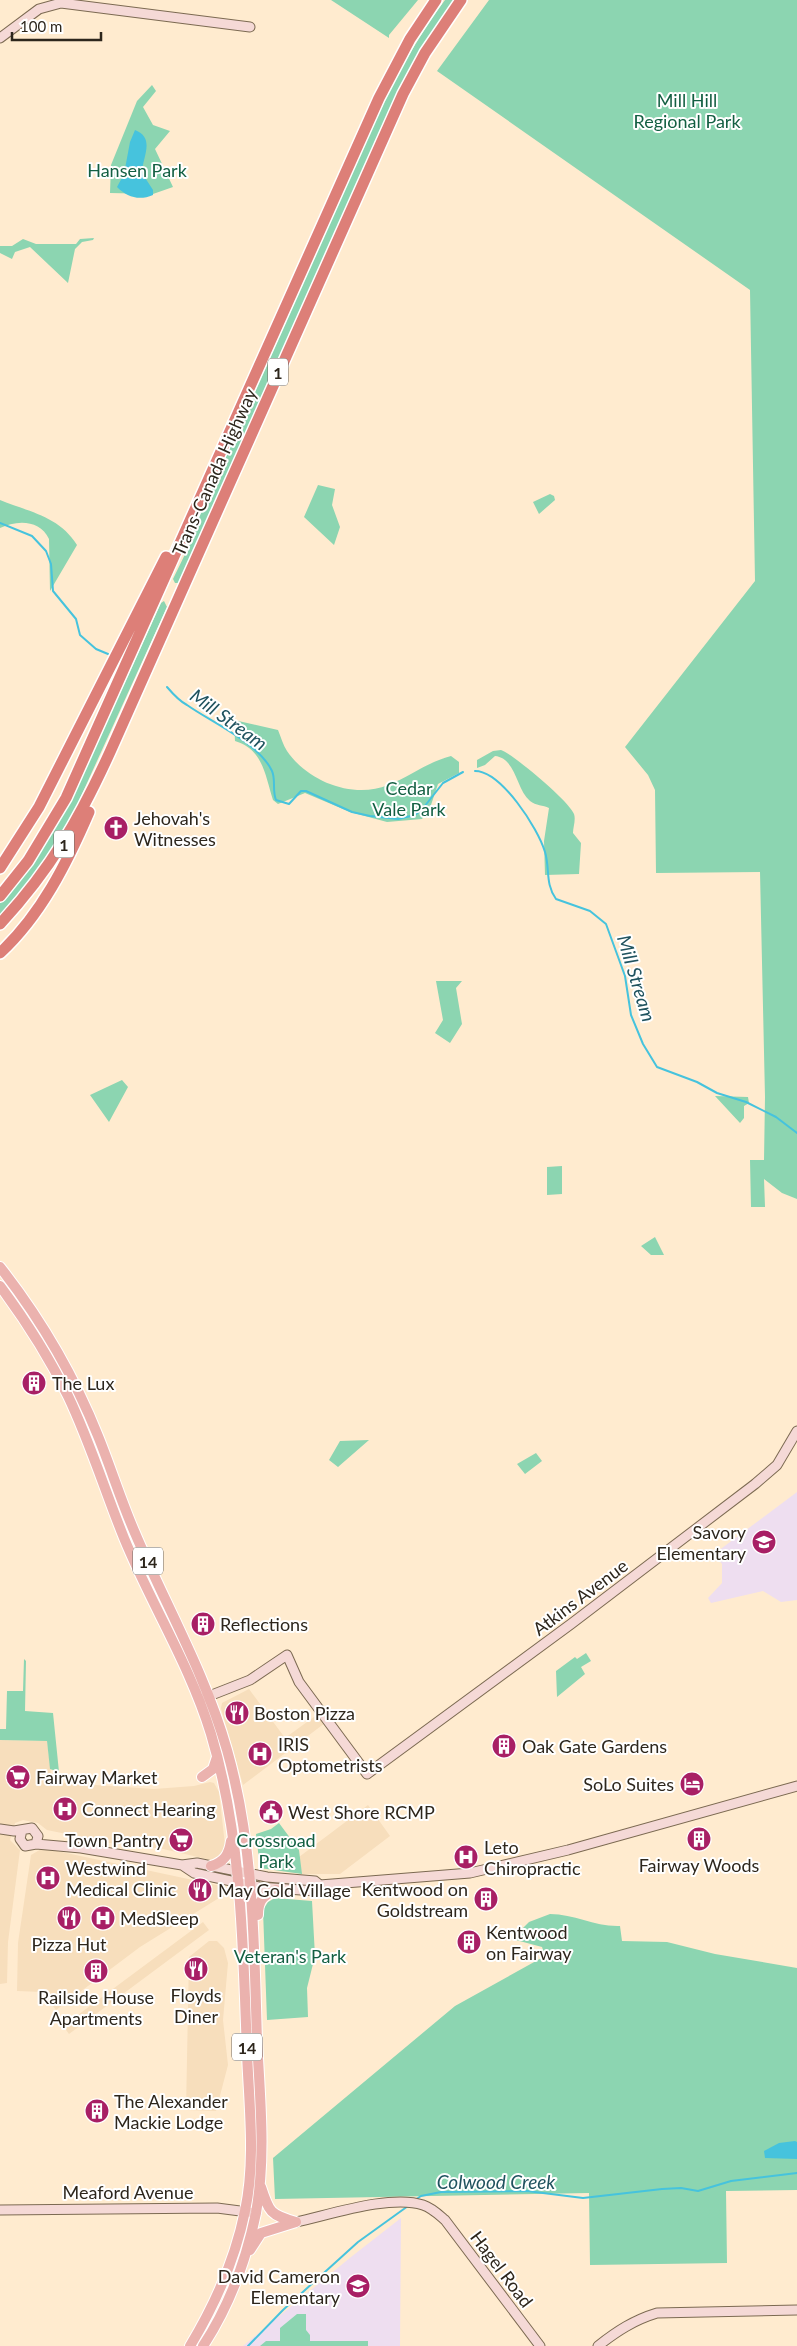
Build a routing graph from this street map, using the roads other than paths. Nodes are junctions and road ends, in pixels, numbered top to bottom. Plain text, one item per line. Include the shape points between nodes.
1 (436, 0) edge
2 (461, 0) edge
3 (250, 27) dead end
4 (0, 38) edge
5 (220, 454) junction
6 (110, 752) junction
7 (25, 830) junction
8 (0, 862) edge
9 (0, 868) edge
10 (0, 896) edge
11 (0, 924) edge
12 (0, 953) edge
13 (0, 1267) edge
14 (0, 1286) edge
15 (797, 1430) edge
16 (270, 1666) junction
17 (294, 1672) junction
18 (210, 1697) junction
19 (199, 1699) junction
20 (217, 1756) junction
21 (797, 1786) edge
22 (225, 1788) junction
23 (0, 1829) edge
24 (233, 1830) junction
25 (0, 1835) edge
26 (21, 1835) junction
27 (37, 1840) junction
28 (182, 1865) junction
29 (210, 1866) junction
30 (238, 1871) junction
31 (250, 1873) junction
32 (239, 1882) junction
33 (251, 1885) junction
34 (320, 1885) junction
35 (276, 1890) junction
36 (256, 1981) junction
37 (260, 2184) junction
38 (0, 2210) edge
39 (245, 2211) junction
40 (256, 2213) junction
41 (296, 2222) junction
42 (245, 2257) junction
43 (797, 2310) edge
44 (190, 2346) edge
45 (203, 2346) edge
46 (540, 2346) edge
47 (598, 2346) edge

1 - 5 highway, Trans-Canada Highway / 1 via 410,39 379,98
2 - 6 highway, Trans-Canada Highway / 1 via 425,53 403,94
3 - 4 street via 61,2 39,9
5 - 7 highway
5 - 10 highway, Trans-Canada Highway / 1 via 66,798 28,861
6 - 11 highway, Trans-Canada Highway / 1 via 64,843
6 - 12 highway via 108,770 60,874 27,923
7 - 8 highway
7 - 9 highway
13 - 18 main road, 14 via 38,1320 83,1401 134,1531 184,1634
14 - 19 main road, 14 via 50,1361 68,1396 125,1540
15 - 17 street, Atkins Avenue via 777,1465 761,1479 367,1774
16 - 17 street via 281,1666
16 - 17 street via 287,1655
16 - 18 street via 250,1680
18 - 19 street
18 - 31 main road, 14 via 239,1800
19 - 20 main road, 14
20 - 22 main road, 14
20 - 22 main road via 213,1769 202,1777 213,1778
21 - 34 street via 568,1850 470,1873
22 - 24 main road, 14
23 - 26 street
24 - 29 main road via 229,1853 224,1860
24 - 30 main road, 14
25 - 26 street
26 - 27 street via 26,1846
26 - 27 street via 32,1828
27 - 28 street
28 - 29 street via 197,1863
28 - 32 street via 194,1873
29 - 30 street
30 - 31 street
30 - 32 main road, 14
31 - 33 main road, 14
31 - 34 street via 315,1881
32 - 33 street
32 - 39 main road, 14 via 250,2143
33 - 35 street
33 - 36 main road, 14
34 - 35 street via 316,1891
35 - 36 main road via 266,1895 258,1905
36 - 37 main road, 14
37 - 40 main road, 14
37 - 41 main road via 271,2213
38 - 39 street, Meaford Avenue via 174,2208
39 - 40 street, Meaford Avenue
39 - 44 main road, 14 via 225,2281
40 - 42 main road, 14
41 - 42 main road via 261,2234
41 - 46 street, Hagel Road via 380,2204 420,2204 437,2212
42 - 45 main road, 14 via 224,2311
43 - 47 street via 657,2313 625,2326

